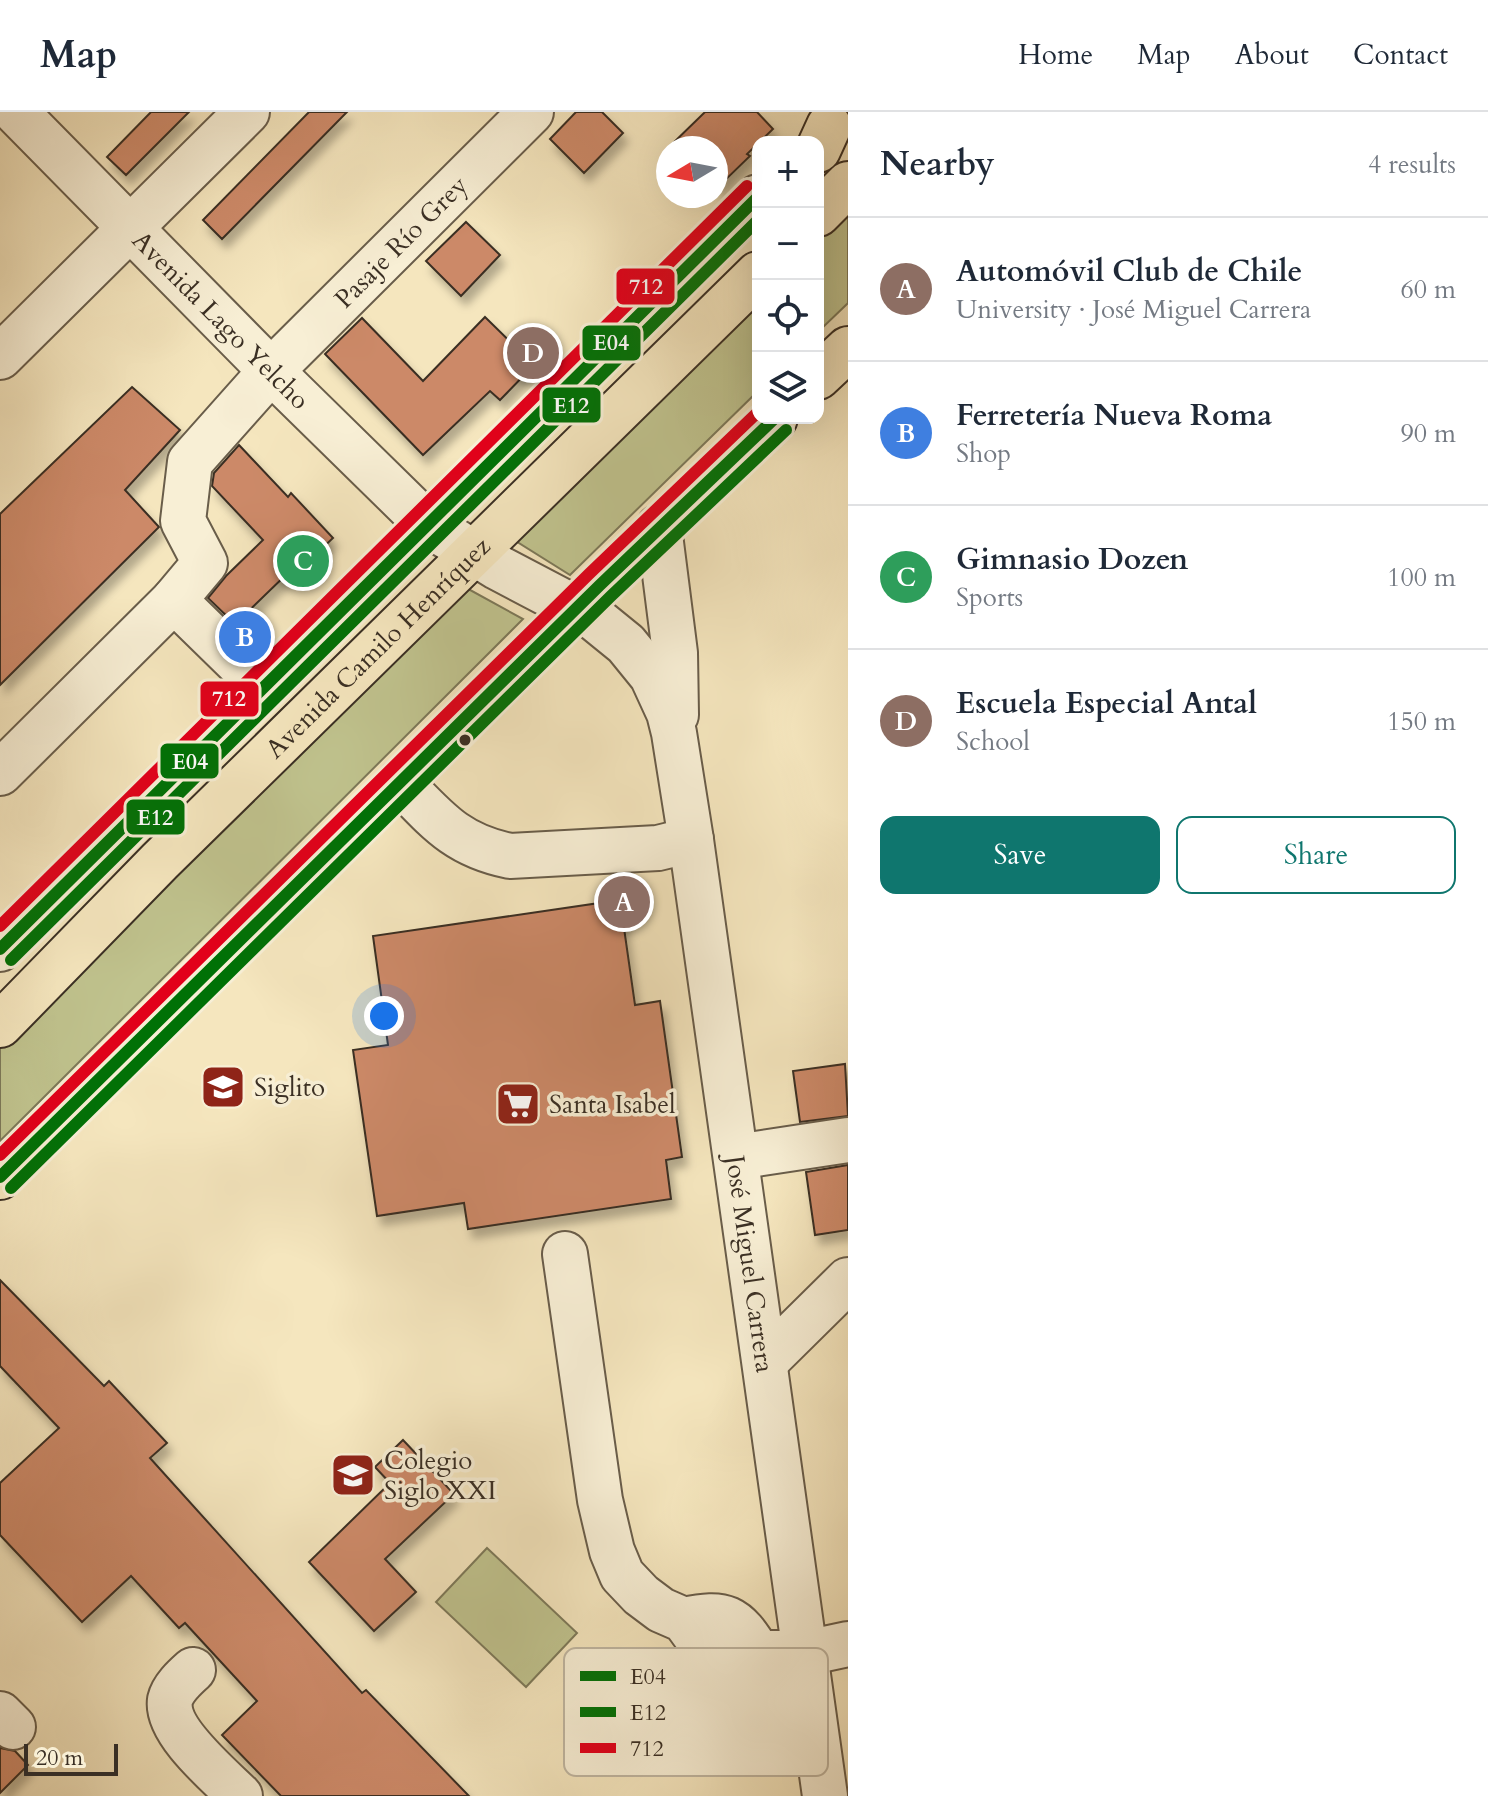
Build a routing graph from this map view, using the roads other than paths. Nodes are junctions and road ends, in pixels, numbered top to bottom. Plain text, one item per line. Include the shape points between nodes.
1 (16, 112) edge
2 (247, 112) edge
3 (531, 112) edge
4 (848, 184) edge
5 (752, 203) edge
6 (824, 208) edge
7 (130, 228) junction
8 (752, 280) edge
9 (848, 349) edge
10 (0, 357) edge
11 (271, 371) junction
12 (824, 371) edge
13 (769, 424) edge
14 (427, 524) junction
15 (659, 527) junction
16 (474, 551) junction
17 (174, 600) junction
18 (577, 608) junction
19 (263, 687) junction
20 (674, 733) junction
21 (0, 773) edge
22 (400, 782) junction
23 (691, 840) junction
24 (0, 949) edge
25 (0, 1025) edge
26 (848, 1140) edge
27 (736, 1157) junction
28 (0, 1177) edge
29 (565, 1254) dead end
30 (848, 1280) edge
31 (765, 1362) junction
32 (848, 1644) edge
33 (712, 1648) edge
34 (805, 1648) edge
35 (828, 1648) edge
36 (193, 1670) dead end
37 (822, 1776) edge
38 (240, 1796) edge
39 (825, 1796) edge

1 - 7 street, Avenida Lago Yelcho
2 - 7 street
3 - 11 street, Pasaje Río Grey
4 - 6 main road
5 - 14 street, Avenida Camilo Henríquez
7 - 10 street
7 - 11 street, Avenida Lago Yelcho
8 - 16 main road, Avenida Camilo Henríquez
9 - 12 main road
11 - 14 street, Avenida Lago Yelcho
11 - 17 street, Pasaje Río Grey via 190,462 183,521 205,563
13 - 15 main road
14 - 16 street, José Miguel Carrera
14 - 19 street, Avenida Camilo Henríquez
15 - 18 main road
15 - 20 street, José Miguel Carrera via 677,680
16 - 18 street, José Miguel Carrera
16 - 25 main road, Avenida Camilo Henríquez
17 - 19 street
17 - 21 street
18 - 20 street, José Miguel Carrera via 640,659 661,694
18 - 22 main road
19 - 24 street, Avenida Camilo Henríquez
20 - 23 street, José Miguel Carrera
22 - 23 street via 447,830 488,852 510,856 658,848
22 - 28 main road
23 - 27 street, José Miguel Carrera
26 - 27 street
27 - 31 street, José Miguel Carrera
29 - 33 street via 612,1551 622,1575 641,1595 684,1620 700,1642
30 - 31 street
31 - 34 street, José Miguel Carrera
32 - 35 street
36 - 38 street via 170,1699 171,1713 182,1736
37 - 39 street, José Miguel Carrera

